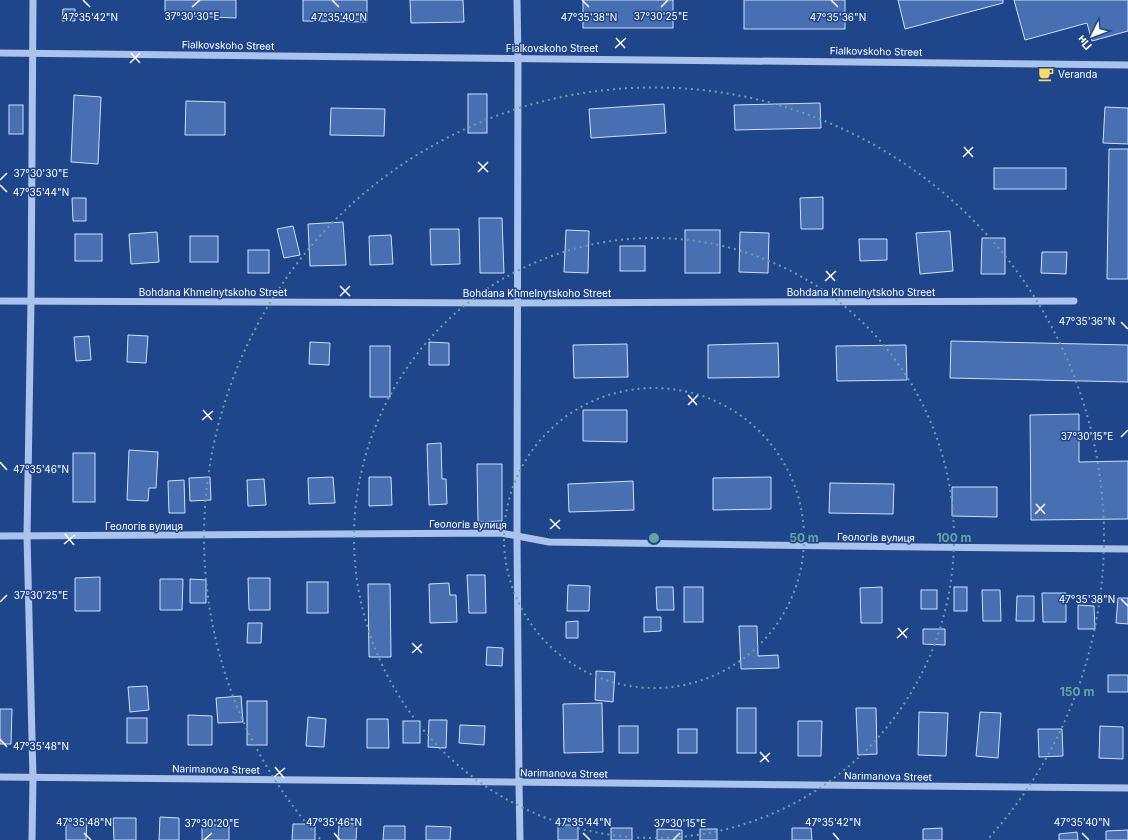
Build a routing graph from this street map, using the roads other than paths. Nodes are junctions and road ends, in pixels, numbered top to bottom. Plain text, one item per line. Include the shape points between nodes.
1 (33, 0) edge
2 (517, 0) edge
3 (0, 53) edge
4 (32, 53) junction
5 (518, 58) junction
6 (1128, 65) edge
7 (0, 301) edge
8 (30, 301) junction
9 (1074, 301) dead end
10 (518, 304) junction
11 (0, 536) edge
12 (27, 536) junction
13 (517, 536) junction
14 (1128, 549) edge
15 (0, 777) edge
16 (33, 778) junction
17 (519, 782) junction
18 (1128, 788) edge
19 (32, 840) edge
20 (520, 840) edge

1 - 4 street
2 - 5 street
3 - 4 street, Fialkovskoho Street
4 - 5 street, Fialkovskoho Street
4 - 8 street
5 - 6 street, Fialkovskoho Street
5 - 10 street
7 - 8 street, Bohdana Khmelnytskoho Street
8 - 10 street, Bohdana Khmelnytskoho Street
8 - 12 street
9 - 10 street, Bohdana Khmelnytskoho Street
10 - 13 street
11 - 12 street, Геологів вулиця
12 - 13 street, Геологів вулиця via 493,533
12 - 16 street
13 - 14 street, Геологів вулиця via 549,542
13 - 17 street
15 - 16 street, Narimanova Street
16 - 17 street, Narimanova Street
16 - 19 street
17 - 18 street, Narimanova Street
17 - 20 street

